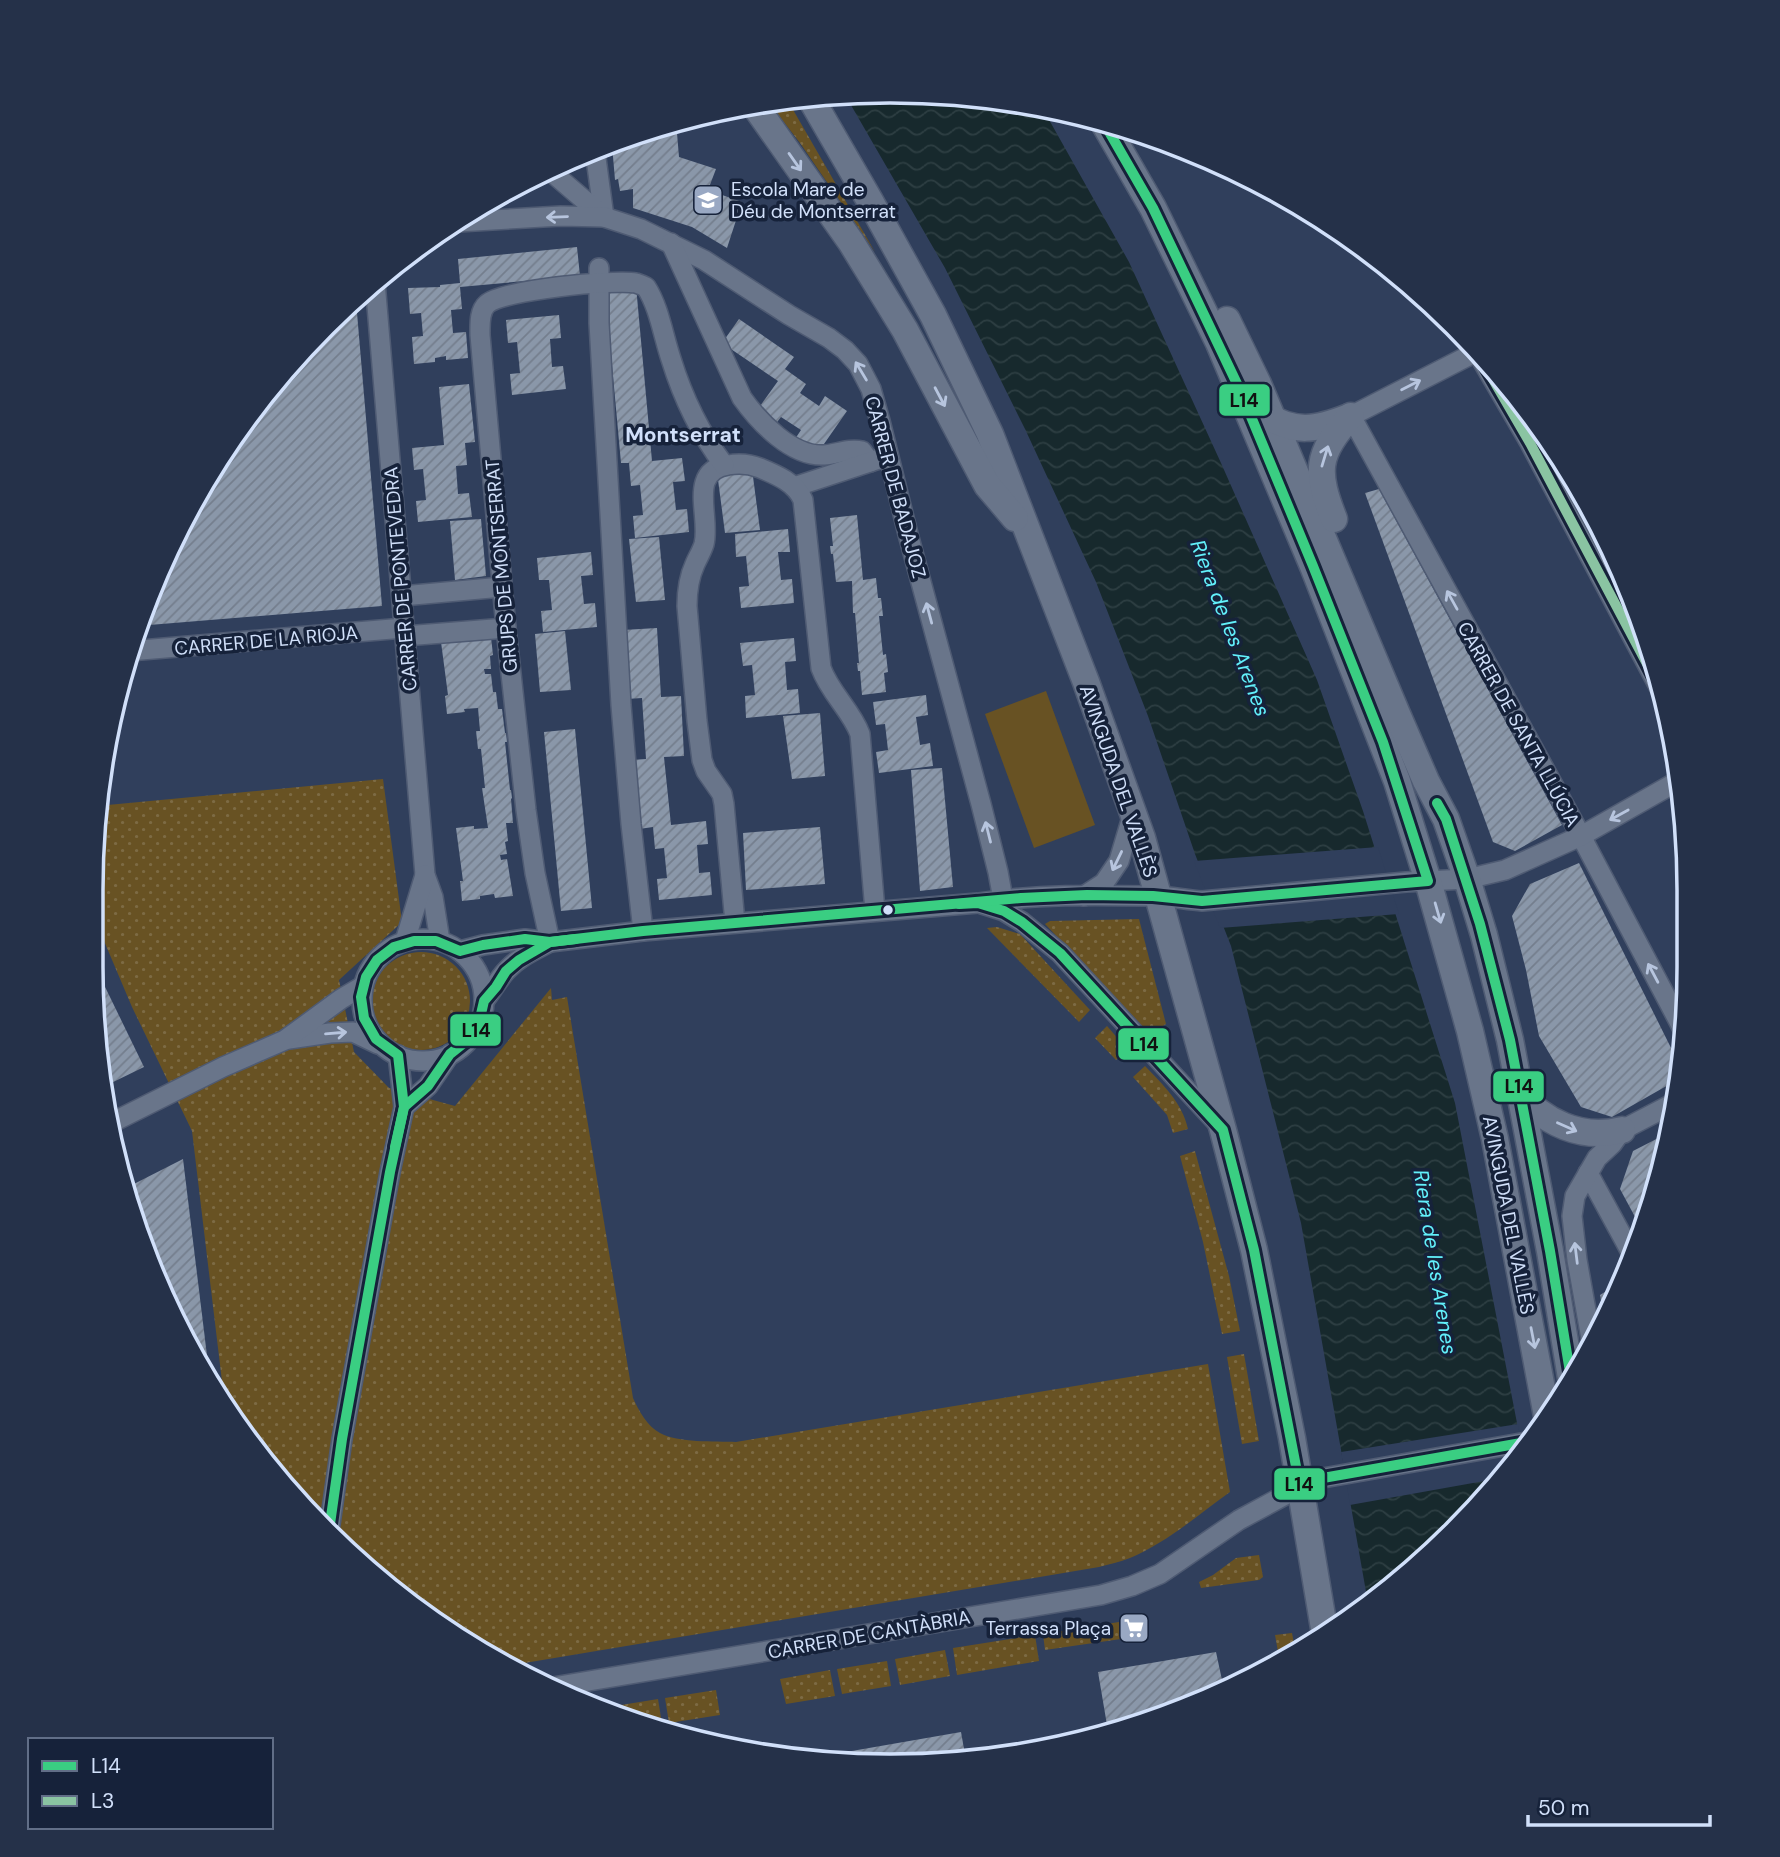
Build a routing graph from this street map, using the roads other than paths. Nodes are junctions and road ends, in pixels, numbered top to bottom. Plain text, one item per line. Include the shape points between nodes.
1 (816, 107) edge
2 (761, 114) edge
3 (1111, 135) edge
4 (1137, 143) edge
5 (596, 160) edge
6 (557, 177) edge
7 (604, 217) junction
8 (478, 221) edge
9 (671, 243) junction
10 (599, 276) junction
11 (377, 293) edge
12 (1468, 356) edge
13 (1240, 390) junction
14 (1506, 400) edge
15 (1351, 416) junction
16 (1274, 421) junction
17 (889, 456) junction
18 (870, 462) junction
19 (724, 465) junction
20 (794, 487) junction
21 (1027, 532) junction
22 (502, 587) junction
23 (402, 596) junction
24 (506, 628) junction
25 (404, 632) junction
26 (1638, 647) edge
27 (141, 651) edge
28 (1670, 786) edge
29 (1133, 814) junction
30 (1446, 819) junction
31 (1581, 836) junction
32 (425, 875) junction
33 (1467, 879) junction
34 (1417, 882) junction
35 (1084, 896) junction
36 (1157, 896) junction
37 (1003, 899) junction
38 (978, 903) junction
39 (876, 911) junction
40 (735, 923) junction
41 (643, 931) junction
42 (405, 941) junction
43 (440, 941) junction
44 (550, 942) junction
45 (460, 951) junction
46 (363, 986) junction
47 (484, 1001) junction
48 (1675, 1014) edge
49 (1470, 1031) junction
50 (285, 1040) junction
51 (391, 1051) junction
52 (450, 1054) junction
53 (1521, 1097) junction
54 (404, 1107) junction
55 (1664, 1107) edge
56 (118, 1120) edge
57 (1223, 1129) junction
58 (1622, 1130) junction
59 (1588, 1173) junction
60 (1626, 1243) edge
61 (1589, 1328) edge
62 (1569, 1364) edge
63 (1545, 1403) edge
64 (1515, 1444) edge
65 (1312, 1483) junction
66 (331, 1520) edge
67 (1324, 1623) edge
68 (568, 1685) edge

1 - 21 main road, AVINGUDA DEL VALLÈS via 933,315 990,434
2 -> 21 main road via 888,301 987,485
3 - 13 main road, AVINGUDA DEL VALLÈS via 1153,208
4 - 16 main road, AVINGUDA DEL VALLÈS
5 - 7 street
6 - 7 street
7 -> 8 street, CARRER DE BADAJOZ
7 - 9 street, CARRER DE BADAJOZ
17 -> 9 street, CARRER DE BADAJOZ via 871,390 845,350
9 - 18 street via 742,398 759,421 803,452 823,455 854,449
10 - 19 street, GRUPS DE MONTSERRAT via 646,287 682,392
10 - 22 street, GRUPS DE MONTSERRAT via 496,298 485,305 480,317
10 - 41 street via 621,705
11 - 23 street, CARRER DE PONTEVEDRA
15 -> 12 street
13 - 16 main road via 1256,410
13 - 34 main road, AVINGUDA DEL VALLÈS via 1382,742
14 - 26 street
15 - 16 main road via 1305,429
30 -> 15 main road via 1418,726 1323,490 1321,467 1328,446
31 -> 15 street, CARRER DE SANTA LLÚCIA
16 - 30 main road, AVINGUDA DEL VALLÈS
17 - 18 street
37 -> 17 street, CARRER DE BADAJOZ
18 - 20 street
19 - 20 street via 751,465
19 - 40 street via 709,474 704,484 705,542 690,577 687,606 702,760 722,794
20 - 39 street via 803,499 821,668 860,734
21 - 29 main road, AVINGUDA DEL VALLÈS
22 - 23 street
22 - 24 street, GRUPS DE MONTSERRAT
23 - 25 street, CARRER DE PONTEVEDRA
24 - 25 street, CARRER DE LA RIOJA
24 - 44 street, GRUPS DE MONTSERRAT via 526,810
25 - 27 street, CARRER DE LA RIOJA
25 - 32 street, CARRER DE PONTEVEDRA
28 -> 31 street
29 -> 35 street via 1119,860 1104,883
29 - 36 main road, AVINGUDA DEL VALLÈS
30 - 33 main road, AVINGUDA DEL VALLÈS
31 - 33 street via 1505,870
48 -> 31 street, CARRER DE SANTA LLÚCIA
32 - 42 street, CARRER DE PONTEVEDRA
32 - 43 street, CARRER DE PONTEVEDRA
33 - 34 street
33 - 53 main road, AVINGUDA DEL VALLÈS
34 - 36 street via 1202,901
34 -> 49 main road, AVINGUDA DEL VALLÈS
35 - 36 street
35 - 37 street
36 - 57 main road, AVINGUDA DEL VALLÈS
37 - 38 street
38 - 39 street
38 - 57 street via 1023,922 1060,953
39 - 40 street
40 - 41 street
41 - 44 street
42 - 43 street
42 - 46 street via 378,958
43 - 45 street
44 - 45 street via 525,939
44 - 47 street via 506,971
45 - 47 street via 473,965
46 - 50 street
46 - 51 street via 365,1019 376,1039
47 - 52 street via 478,1027
49 - 53 main road via 1497,1072
49 -> 63 main road, AVINGUDA DEL VALLÈS
50 -> 51 street via 354,1032
50 - 56 street
51 - 52 street via 415,1060
51 - 54 street
52 - 54 street via 428,1086
53 -> 58 main road via 1573,1131 1606,1134
53 - 62 main road, AVINGUDA DEL VALLÈS
54 - 66 street
55 - 58 street
57 - 65 main road, AVINGUDA DEL VALLÈS
58 - 59 street
59 - 60 street
61 -> 59 street via 1572,1216 1575,1196
64 - 65 street, CARRER DE CANTÀBRIA
65 - 67 main road, AVINGUDA DEL VALLÈS
65 - 68 street, CARRER DE CANTÀBRIA via 1239,1520 1160,1574 1101,1595

